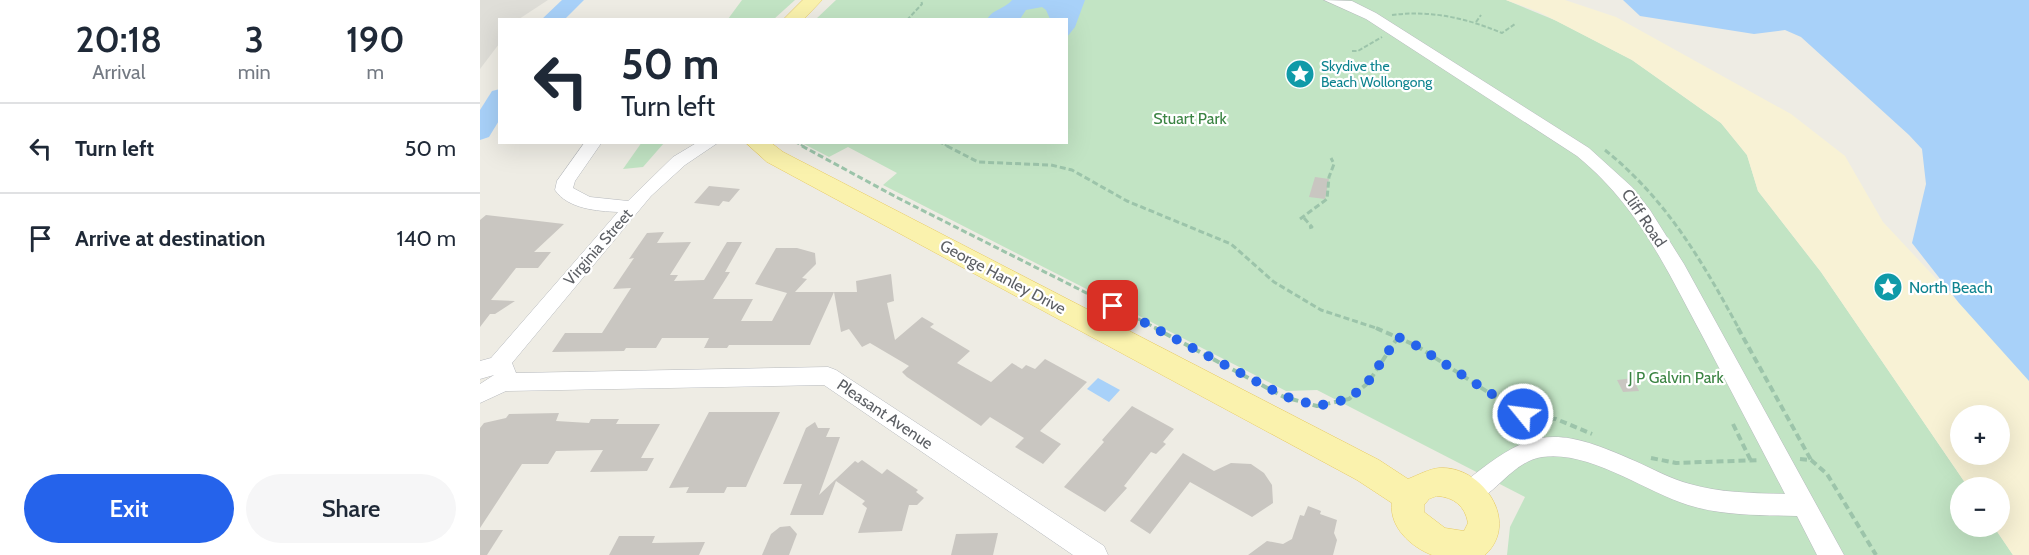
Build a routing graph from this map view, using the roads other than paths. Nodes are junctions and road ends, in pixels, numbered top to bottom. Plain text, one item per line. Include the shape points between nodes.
1 (813, 0) edge
2 (1331, 0) edge
3 (794, 18) edge
4 (593, 144) edge
5 (708, 144) edge
6 (758, 144) edge
7 (632, 207) junction
8 (493, 373) edge
9 (480, 394) edge
10 (1470, 493) junction
11 (1410, 497) junction
12 (1804, 505) junction
13 (1465, 552) edge
14 (1095, 555) edge
15 (1831, 555) edge

1 - 3 main road
2 - 12 street, Cliff Road via 1371,16 1583,152 1626,189 1654,230
4 - 7 street via 566,181 564,190 590,203
5 - 7 street, Virginia Street via 679,161
6 - 11 main road, George Hanley Drive via 786,163 1368,470
7 - 8 street, Virginia Street
8 - 9 street via 493,389
8 - 14 street, Pleasant Avenue via 828,376
10 - 11 main road via 1460,486 1437,482 1426,484
10 - 12 street via 1522,454 1552,446 1588,453 1656,484 1710,500
10 - 13 main road via 1481,508 1484,525 1481,536
11 - 13 main road via 1406,517 1418,538 1440,550
12 - 15 street, Cliff Road

